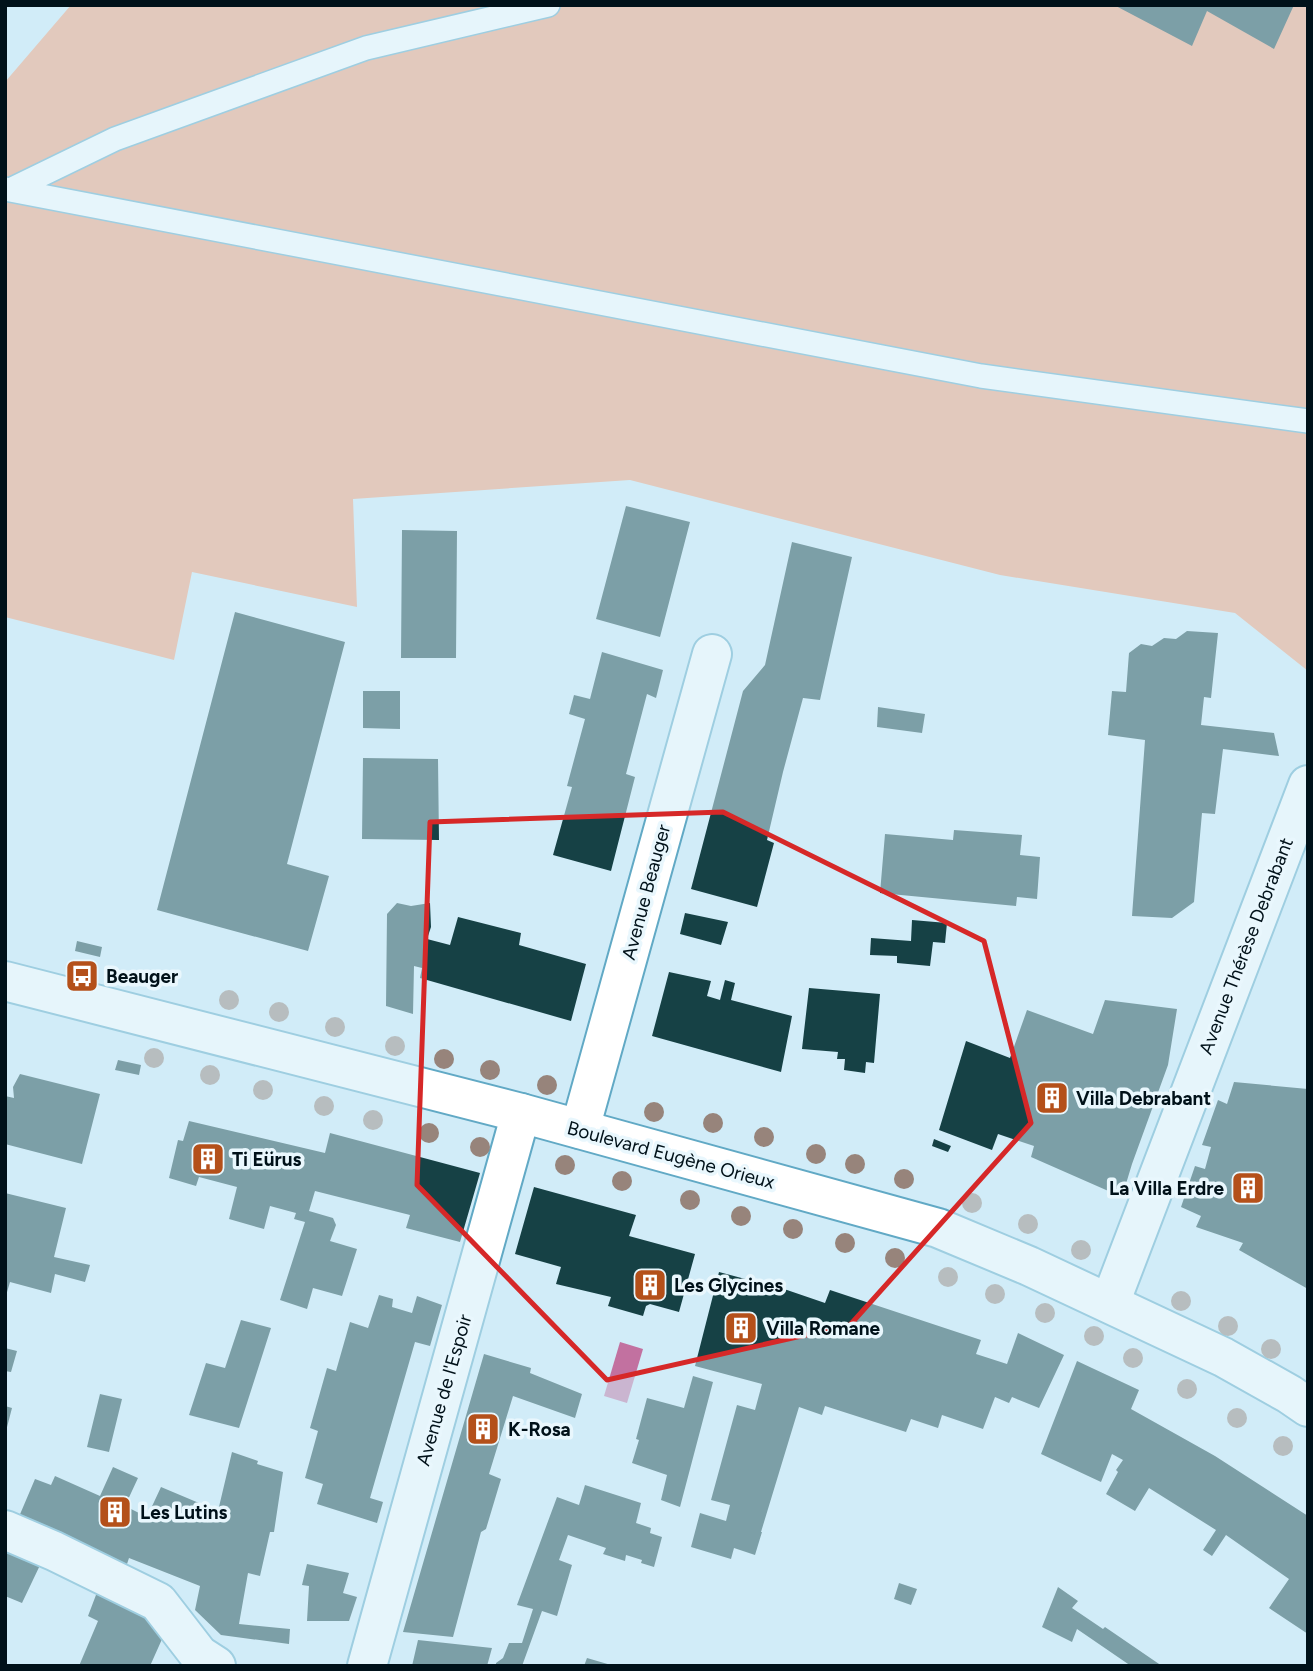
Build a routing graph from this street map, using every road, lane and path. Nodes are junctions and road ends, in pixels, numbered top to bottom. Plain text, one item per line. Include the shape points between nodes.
1 (548, 5) edge
2 (8, 189) edge
3 (1308, 421) edge
4 (712, 654) dead end
5 (1308, 785) edge
6 (5, 981) edge
7 (521, 1113) junction
8 (580, 1129) junction
9 (1110, 1303) junction
10 (1308, 1407) edge
11 (5, 1530) edge
12 (204, 1662) edge
13 (366, 1666) edge

1 - 2 lane via 366,48 115,139
2 - 3 lane via 981,376
4 - 8 street, Avenue Beauger
5 - 9 street, Avenue Thérèse Debrabant
6 - 7 street, Boulevard Eugène Orieux
7 - 8 street, Boulevard Eugène Orieux
7 - 13 street, Avenue de l'Espoir
8 - 9 street, Boulevard Eugène Orieux via 938,1228
9 - 10 street, Boulevard Eugène Orieux via 1223,1357
11 - 12 street via 158,1602

